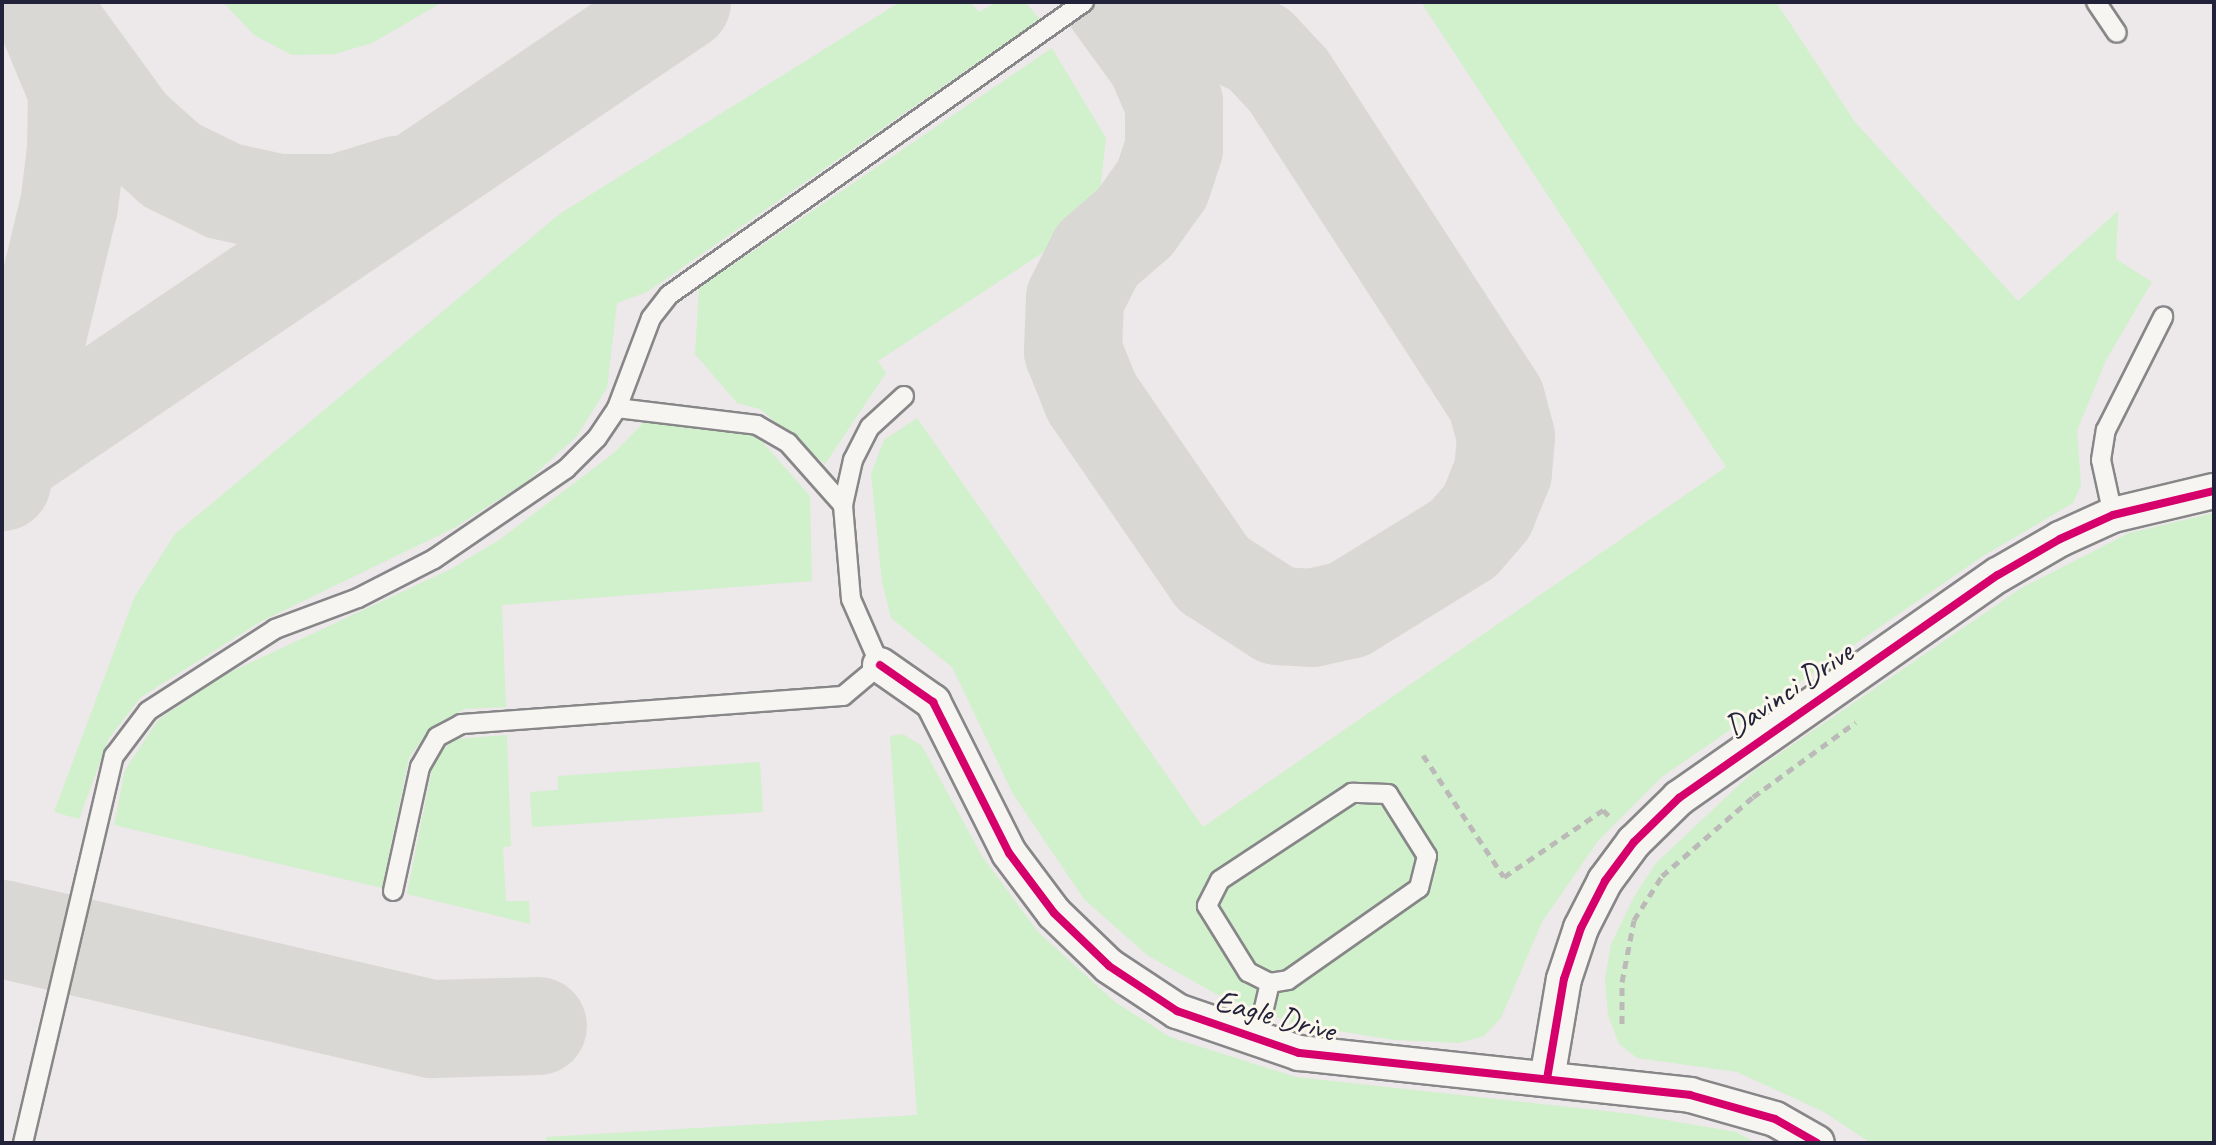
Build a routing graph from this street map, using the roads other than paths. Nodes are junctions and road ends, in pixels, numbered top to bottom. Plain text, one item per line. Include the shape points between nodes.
1 (1084, 2) edge
2 (2096, 2) edge
3 (2117, 33) dead end
4 (2163, 317) dead end
5 (904, 396) dead end
6 (617, 408) junction
7 (2214, 491) edge
8 (843, 505) junction
9 (2113, 515) junction
10 (880, 665) junction
11 (393, 891) dead end
12 (1270, 983) junction
13 (1256, 1042) junction
14 (1547, 1079) junction
15 (23, 1143) edge
16 (1817, 1143) edge

1 - 6 lane via 669,295 651,318
2 - 3 lane
4 - 9 lane via 2106,430 2101,460
5 - 8 lane via 870,427 853,460
6 - 8 lane via 757,425 788,443
6 - 15 lane via 566,469 502,515 358,598 275,629 148,711 114,756
7 - 9 street, Davinci Drive
8 - 10 lane via 851,599
9 - 14 street, Davinci Drive via 1998,575 1739,753 1679,798 1634,842 1605,881 1581,928 1564,979
10 - 11 lane via 843,696 461,724 437,737 420,767
10 - 13 street, Eagle Drive via 933,702 1009,853 1080,940 1177,1011
12 - 12 lane via 1288,980 1419,888 1427,856 1388,794 1352,793 1220,880 1207,906 1248,972
12 - 13 lane
13 - 14 street, Eagle Drive via 1343,1059
14 - 16 street, Eagle Drive via 1690,1095 1775,1119

